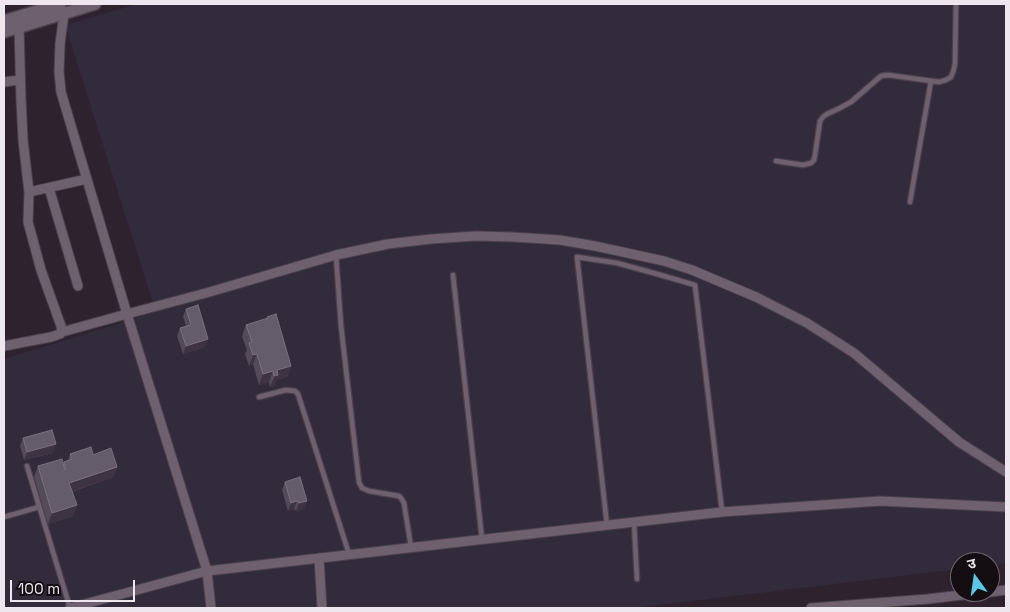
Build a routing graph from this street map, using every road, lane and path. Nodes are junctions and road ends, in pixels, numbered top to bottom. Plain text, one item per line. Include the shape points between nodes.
1 (96, 4) edge
2 (956, 4) edge
3 (62, 7) edge
4 (4, 21) edge
5 (19, 28) junction
6 (4, 32) edge
7 (20, 80) junction
8 (932, 81) junction
9 (4, 82) edge
10 (776, 161) dead end
11 (88, 179) junction
12 (49, 188) junction
13 (29, 192) junction
14 (910, 202) dead end
15 (336, 255) junction
16 (453, 275) dead end
17 (78, 286) dead end
18 (127, 314) junction
19 (62, 332) junction
20 (4, 346) edge
21 (259, 397) dead end
22 (27, 466) dead end
23 (1006, 472) edge
24 (39, 507) junction
25 (1006, 507) edge
26 (722, 512) junction
27 (4, 517) edge
28 (634, 522) junction
29 (607, 525) junction
30 (482, 539) junction
31 (411, 547) junction
32 (349, 554) junction
33 (319, 558) junction
34 (207, 570) junction
35 (637, 578) dead end
36 (950, 600) edge
37 (929, 604) edge
38 (70, 608) edge
39 (211, 608) edge
40 (322, 608) edge
41 (811, 608) edge

1 - 3 main road
2 - 8 lane via 953,72 946,80
3 - 4 main road
3 - 5 main road
3 - 11 street via 59,81
5 - 6 main road
5 - 7 street
7 - 9 street
7 - 13 street
8 - 10 lane via 881,76 852,102 823,117 811,163 802,165
8 - 14 lane
11 - 12 street
11 - 18 street
12 - 13 street
12 - 17 street
13 - 19 street via 30,231
15 - 18 street
15 - 23 street via 388,244 476,236 560,240 664,261 722,282 814,327 854,353 959,442
15 - 31 lane via 359,482 369,491 401,498
16 - 30 lane
18 - 19 street
18 - 34 street
19 - 20 street
21 - 32 lane via 286,390 298,394
22 - 24 lane
24 - 27 lane
24 - 38 lane
25 - 26 street via 880,501
26 - 28 street
26 - 29 lane via 695,286 633,267 577,257
28 - 29 street
28 - 35 lane
29 - 30 street
30 - 31 street
31 - 32 street
32 - 33 street
33 - 34 street
33 - 40 street
34 - 38 street
34 - 39 street
36 - 37 street
37 - 41 street

